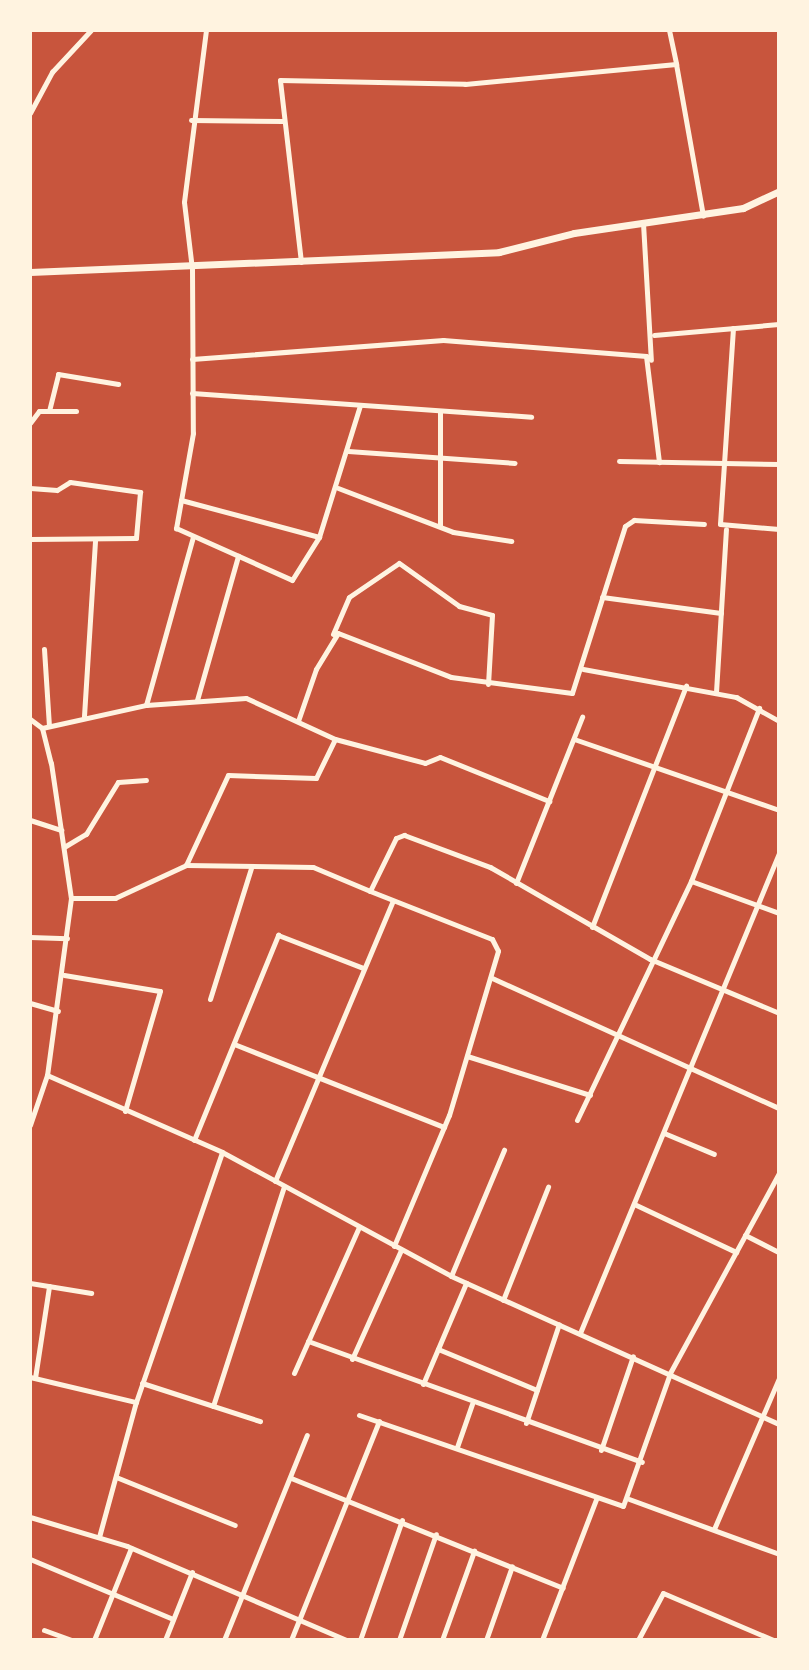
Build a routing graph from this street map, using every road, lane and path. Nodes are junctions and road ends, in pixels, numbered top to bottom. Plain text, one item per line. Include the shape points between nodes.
1 (91, 30) edge
2 (206, 30) edge
3 (669, 30) edge
4 (676, 64) junction
5 (30, 113) edge
6 (191, 120) junction
7 (283, 121) junction
8 (779, 191) edge
9 (703, 216) junction
10 (643, 223) junction
11 (300, 262) junction
12 (192, 269) junction
13 (30, 272) edge
14 (779, 324) edge
15 (733, 328) junction
16 (654, 335) junction
17 (192, 359) junction
18 (651, 359) junction
19 (118, 384) dead end
20 (192, 393) junction
21 (360, 405) junction
22 (50, 411) junction
23 (76, 411) dead end
24 (440, 411) junction
25 (531, 417) dead end
26 (30, 423) edge
27 (348, 451) junction
28 (440, 460) junction
29 (619, 461) dead end
30 (515, 463) dead end
31 (659, 463) junction
32 (724, 464) junction
33 (779, 464) edge
34 (30, 488) edge
35 (338, 488) junction
36 (181, 500) junction
37 (704, 524) dead end
38 (440, 525) junction
39 (779, 528) edge
40 (726, 529) junction
41 (193, 537) junction
42 (320, 537) junction
43 (30, 539) edge
44 (95, 540) junction
45 (511, 541) dead end
46 (238, 556) junction
47 (602, 597) junction
48 (721, 612) junction
49 (333, 634) junction
50 (44, 649) dead end
51 (583, 669) junction
52 (488, 684) junction
53 (686, 686) junction
54 (716, 692) junction
55 (197, 700) junction
56 (146, 705) junction
57 (759, 708) dead end
58 (84, 716) junction
59 (582, 717) dead end
60 (30, 719) edge
61 (298, 721) junction
62 (779, 721) edge
63 (45, 727) junction
64 (335, 739) junction
65 (575, 739) junction
66 (656, 766) junction
67 (146, 780) dead end
68 (725, 788) junction
69 (549, 801) junction
70 (779, 810) edge
71 (30, 820) edge
72 (61, 830) junction
73 (64, 848) junction
74 (779, 853) edge
75 (186, 864) junction
76 (251, 868) junction
77 (691, 881) junction
78 (516, 883) junction
79 (370, 891) junction
80 (71, 898) junction
81 (392, 902) junction
82 (759, 905) junction
83 (779, 913) edge
84 (592, 927) junction
85 (30, 937) edge
86 (67, 938) junction
87 (650, 959) junction
88 (363, 968) junction
89 (64, 975) junction
90 (492, 978) junction
91 (722, 989) junction
92 (210, 999) dead end
93 (30, 1003) edge
94 (58, 1011) junction
95 (779, 1013) edge
96 (620, 1033) junction
97 (234, 1044) junction
98 (467, 1056) junction
99 (693, 1064) junction
100 (47, 1075) junction
101 (318, 1077) junction
102 (590, 1095) junction
103 (779, 1108) edge
104 (125, 1111) junction
105 (578, 1120) dead end
106 (30, 1125) edge
107 (444, 1127) junction
108 (664, 1133) junction
109 (194, 1140) junction
110 (504, 1150) dead end
111 (222, 1152) junction
112 (714, 1154) dead end
113 (779, 1173) edge
114 (275, 1181) junction
115 (284, 1185) junction
116 (548, 1187) dead end
117 (634, 1204) junction
118 (359, 1227) junction
119 (745, 1235) junction
120 (397, 1248) junction
121 (736, 1252) junction
122 (779, 1252) edge
123 (451, 1276) junction
124 (30, 1283) edge
125 (466, 1283) junction
126 (49, 1286) junction
127 (91, 1293) dead end
128 (503, 1300) junction
129 (559, 1324) junction
130 (580, 1334) junction
131 (308, 1342) junction
132 (438, 1349) junction
133 (633, 1356) junction
134 (352, 1359) junction
135 (294, 1373) dead end
136 (670, 1373) junction
137 (32, 1377) edge
138 (779, 1378) edge
139 (142, 1383) junction
140 (423, 1384) junction
141 (537, 1390) junction
142 (136, 1402) junction
143 (472, 1404) junction
144 (213, 1406) junction
145 (359, 1415) dead end
146 (762, 1415) junction
147 (260, 1421) dead end
148 (379, 1421) junction
149 (526, 1423) junction
150 (779, 1424) edge
151 (307, 1435) dead end
152 (457, 1447) junction
153 (601, 1450) junction
154 (642, 1462) junction
155 (116, 1477) junction
156 (291, 1478) junction
157 (596, 1499) junction
158 (629, 1499) junction
159 (347, 1501) junction
160 (30, 1517) edge
161 (402, 1520) junction
162 (235, 1525) dead end
163 (714, 1529) junction
164 (436, 1534) junction
165 (99, 1537) junction
166 (131, 1548) junction
167 (474, 1551) junction
168 (779, 1553) edge
169 (30, 1559) edge
170 (512, 1566) junction
171 (192, 1572) junction
172 (563, 1588) junction
173 (244, 1592) junction
174 (112, 1594) junction
175 (173, 1619) junction
176 (300, 1619) junction
177 (44, 1630) dead end
178 (746, 1630) junction
179 (72, 1640) edge
180 (94, 1640) edge
181 (165, 1640) edge
182 (224, 1640) edge
183 (291, 1640) edge
184 (346, 1640) edge
185 (360, 1640) edge
186 (399, 1640) edge
187 (442, 1640) edge
188 (486, 1640) edge
189 (542, 1640) edge
190 (638, 1640) edge
191 (742, 1640) edge
192 (774, 1640) edge

1 - 5 street via 52,72
2 - 6 street
3 - 4 street
4 - 7 street via 465,83 280,80
4 - 9 street
6 - 7 street
6 - 12 street via 184,202
7 - 11 street
8 - 9 street via 743,208
9 - 10 street
10 - 11 street via 499,252
10 - 16 street
11 - 12 street
12 - 13 street
12 - 17 street
14 - 15 street
15 - 16 street
15 - 32 street
16 - 18 street
17 - 18 street via 443,341 540,344
17 - 20 street
18 - 31 street
19 - 22 street via 58,374
20 - 21 street
20 - 36 street via 189,475
21 - 24 street
21 - 27 street
22 - 23 street
22 - 26 street via 35,413
24 - 25 street
24 - 28 street
27 - 28 street
27 - 35 street
28 - 30 street
28 - 38 street
29 - 31 street
31 - 32 street
32 - 33 street
32 - 40 street via 720,524
34 - 44 street via 57,489 70,482 137,489 136,538
35 - 38 street
35 - 42 street
36 - 41 street via 174,523
36 - 42 street
37 - 47 street via 629,521
38 - 45 street
39 - 40 street
40 - 48 street
41 - 46 street
41 - 56 street
42 - 46 street via 289,582
43 - 44 street
44 - 58 street
46 - 55 street
47 - 48 street
47 - 51 street
48 - 54 street
49 - 52 street
49 - 52 street via 349,597 399,563 459,606 492,615
49 - 61 street
50 - 63 street
51 - 52 street via 572,693
51 - 53 street
53 - 54 street
53 - 66 street
54 - 62 street via 762,706
55 - 56 street
55 - 61 street via 246,698
56 - 58 street
57 - 68 street
58 - 63 street
59 - 65 street
60 - 63 street
61 - 64 street
63 - 72 street
64 - 69 street via 425,763 440,757
64 - 75 street via 316,778 228,775
65 - 66 street
65 - 69 street
66 - 68 street
66 - 84 street
67 - 73 street via 118,782 86,834
68 - 70 street
68 - 77 street
69 - 78 street
71 - 72 street
72 - 73 street
73 - 80 street
74 - 82 street
75 - 76 street
75 - 80 street via 115,898
76 - 79 street via 313,867
76 - 92 street
77 - 82 street
77 - 87 street
78 - 79 street via 404,835 396,838
78 - 84 street
79 - 81 street
80 - 86 street
81 - 88 street
81 - 90 street via 492,939 498,951
82 - 83 street
82 - 91 street
84 - 87 street
85 - 86 street
86 - 89 street
87 - 91 street
87 - 96 street
88 - 97 street via 278,936
88 - 101 street
89 - 94 street
89 - 104 street via 160,991
90 - 96 street
90 - 98 street
91 - 95 street
91 - 99 street
93 - 94 street
94 - 100 street
96 - 99 street
96 - 102 street
97 - 101 street
97 - 109 street
98 - 102 street
98 - 107 street
99 - 103 street
99 - 108 street
100 - 104 street
100 - 106 street
101 - 107 street
101 - 114 street
102 - 105 street
104 - 109 street
107 - 120 street
108 - 112 street
108 - 117 street
109 - 111 street
110 - 123 street
111 - 114 street
111 - 139 street
113 - 119 street
114 - 115 street
115 - 118 street
115 - 144 street
116 - 128 street
117 - 121 street
117 - 130 street
118 - 120 street
118 - 131 street
119 - 121 street
119 - 122 street
120 - 123 street
120 - 134 street
121 - 136 street
123 - 125 street
124 - 126 street
125 - 128 street
125 - 132 street
126 - 127 street
126 - 137 street
128 - 129 street
129 - 130 street
129 - 141 street
130 - 133 street
131 - 134 street
131 - 135 street
132 - 140 street
132 - 141 street
133 - 136 street
133 - 153 street
134 - 140 street
136 - 146 street
136 - 154 street
137 - 142 street
138 - 146 street
139 - 142 street
139 - 144 street
140 - 143 street
141 - 149 street
142 - 155 street
143 - 149 street
143 - 152 street
144 - 147 street
145 - 148 street
146 - 150 street
146 - 163 street
148 - 152 street
148 - 159 street
149 - 153 street
151 - 156 street
152 - 157 street
153 - 154 street
154 - 158 street
155 - 162 street
155 - 165 street
156 - 159 street
156 - 173 street
157 - 158 street via 618,1507
157 - 172 street
158 - 163 street
159 - 161 street
159 - 176 street
160 - 165 street
161 - 164 street
161 - 185 street
163 - 168 street
164 - 167 street
164 - 186 street
165 - 166 street
166 - 171 street
166 - 174 street
167 - 170 street
167 - 187 street
169 - 174 street
170 - 172 street
170 - 188 street
171 - 173 street
171 - 175 street
172 - 189 street
173 - 176 street
173 - 182 street
174 - 175 street
174 - 180 street
175 - 181 street
176 - 183 street
176 - 184 street
177 - 179 street
178 - 190 street via 663,1593
178 - 191 street
178 - 192 street

